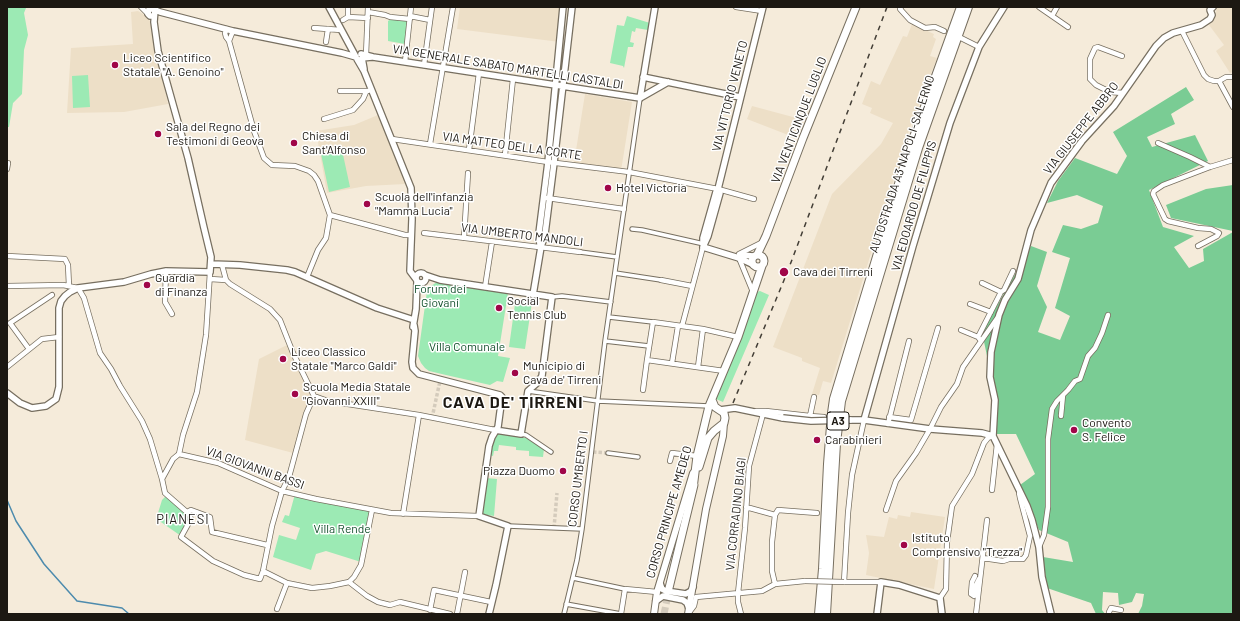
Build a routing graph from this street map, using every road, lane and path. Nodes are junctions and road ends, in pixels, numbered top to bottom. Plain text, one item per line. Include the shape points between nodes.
1 (141, 7) edge
2 (330, 7) edge
3 (348, 7) edge
4 (411, 7) edge
5 (432, 7) edge
6 (453, 7) edge
7 (655, 7) edge
8 (736, 7) edge
9 (856, 7) edge
10 (901, 7) edge
11 (961, 7) edge
12 (968, 7) edge
13 (1004, 7) edge
14 (1039, 7) edge
15 (1057, 7) edge
16 (1204, 7) edge
17 (563, 8) edge
18 (571, 8) edge
19 (763, 9) edge
20 (1212, 9) edge
21 (368, 10) edge
22 (152, 12) edge
23 (1052, 16) junction
24 (348, 17) junction
25 (368, 18) junction
26 (410, 18) junction
27 (343, 20) dead end
28 (430, 20) junction
29 (1068, 27) dead end
30 (314, 28) dead end
31 (227, 29) junction
32 (328, 29) junction
33 (341, 30) junction
34 (233, 31) junction
35 (944, 31) dead end
36 (1182, 31) junction
37 (961, 38) dead end
38 (229, 41) junction
39 (560, 41) junction
40 (326, 42) dead end
41 (567, 42) junction
42 (979, 47) junction
43 (352, 51) junction
44 (342, 53) junction
45 (361, 56) junction
46 (1122, 56) dead end
47 (405, 62) junction
48 (424, 65) junction
49 (443, 68) junction
50 (479, 73) junction
51 (1233, 77) edge
52 (513, 79) junction
53 (643, 80) junction
54 (1219, 81) junction
55 (669, 82) junction
56 (555, 85) junction
57 (562, 86) junction
58 (653, 90) junction
59 (340, 91) dead end
60 (369, 91) junction
61 (1123, 93) junction
62 (740, 97) junction
63 (640, 98) junction
64 (1233, 107) edge
65 (324, 119) dead end
66 (392, 139) junction
67 (1158, 143) dead end
68 (430, 144) junction
69 (469, 150) junction
70 (505, 155) junction
71 (1233, 160) edge
72 (548, 162) junction
73 (8, 163) edge
74 (554, 163) junction
75 (1210, 167) junction
76 (7, 169) edge
77 (629, 172) junction
78 (468, 173) dead end
79 (718, 189) junction
80 (543, 197) junction
81 (550, 198) junction
82 (754, 199) dead end
83 (624, 209) junction
84 (330, 215) junction
85 (632, 229) dead end
86 (424, 233) dead end
87 (410, 235) junction
88 (464, 238) junction
89 (492, 242) junction
90 (764, 242) junction
91 (703, 246) junction
92 (1198, 246) dead end
93 (541, 247) junction
94 (580, 252) joint
95 (7, 256) edge
96 (739, 256) junction
97 (617, 257) junction
98 (757, 261) junction
99 (211, 264) junction
100 (222, 265) junction
101 (1013, 270) dead end
102 (166, 271) junction
103 (210, 272) junction
104 (615, 273) junction
105 (425, 275) junction
106 (307, 278) junction
107 (210, 279) junction
108 (226, 280) junction
109 (440, 280) junction
110 (661, 280) joint
111 (417, 281) junction
112 (424, 282) junction
113 (982, 283) dead end
114 (7, 286) edge
115 (70, 286) junction
116 (692, 286) junction
117 (78, 288) junction
118 (485, 288) junction
119 (754, 290) junction
120 (1000, 292) junction
121 (52, 295) dead end
122 (417, 295) junction
123 (533, 295) junction
124 (552, 297) junction
125 (611, 302) junction
126 (970, 304) dead end
127 (991, 312) junction
128 (172, 314) dead end
129 (1108, 315) dead end
130 (999, 316) junction
131 (609, 317) junction
132 (414, 322) junction
133 (652, 322) junction
134 (680, 326) junction
135 (938, 328) dead end
136 (703, 329) junction
137 (961, 330) dead end
138 (59, 337) junction
139 (738, 337) junction
140 (979, 339) junction
141 (605, 341) junction
142 (909, 341) dead end
143 (649, 346) junction
144 (29, 349) junction
145 (647, 360) junction
146 (672, 363) junction
147 (7, 367) edge
148 (698, 367) junction
149 (724, 371) junction
150 (643, 390) dead end
151 (528, 391) junction
152 (7, 393) edge
153 (1063, 395) junction
154 (314, 396) junction
155 (814, 397) dead end
156 (598, 401) junction
157 (710, 403) junction
158 (735, 408) junction
159 (719, 409) junction
160 (753, 411) junction
161 (763, 414) junction
162 (419, 416) junction
163 (707, 416) junction
164 (810, 416) junction
165 (1061, 416) dead end
166 (824, 417) dead end
167 (889, 417) junction
168 (864, 420) junction
169 (726, 421) junction
170 (888, 424) junction
171 (930, 429) junction
172 (495, 430) junction
173 (521, 434) junction
174 (993, 436) junction
175 (997, 443) junction
176 (551, 452) dead end
177 (608, 453) tunnel mouth
178 (179, 454) junction
179 (697, 456) junction
180 (638, 457) dead end
181 (670, 461) dead end
182 (162, 479) junction
183 (693, 490) junction
184 (992, 490) dead end
185 (282, 491) junction
186 (1019, 493) junction
187 (746, 507) junction
188 (372, 510) junction
189 (886, 510) dead end
190 (186, 512) junction
191 (817, 512) dead end
192 (403, 514) junction
193 (775, 515) junction
194 (479, 516) junction
195 (987, 520) dead end
196 (508, 526) junction
197 (582, 528) junction
198 (267, 545) junction
199 (1039, 547) junction
200 (983, 558) junction
201 (263, 572) junction
202 (465, 572) dead end
203 (975, 576) dead end
204 (573, 578) junction
205 (980, 578) junction
206 (349, 582) junction
207 (844, 582) junction
208 (881, 582) junction
209 (660, 583) junction
210 (288, 584) junction
211 (775, 584) junction
212 (693, 587) junction
213 (669, 588) tunnel mouth
214 (625, 589) junction
215 (657, 592) junction
216 (738, 593) junction
217 (460, 596) junction
218 (940, 598) junction
219 (656, 601) junction
220 (491, 602) junction
221 (566, 604) junction
222 (277, 609) dead end
223 (430, 610) junction
224 (1121, 610) dead end
225 (689, 612) edge
226 (450, 614) edge
227 (457, 614) edge
228 (489, 614) edge
229 (564, 614) edge
230 (620, 614) edge
231 (654, 614) edge
232 (741, 614) edge
233 (820, 614) edge
234 (826, 614) edge
235 (877, 614) edge
236 (942, 614) edge
237 (976, 614) edge
238 (1051, 614) edge
239 (1109, 614) edge

1 - 22 street
2 - 33 street
3 - 24 street
4 - 26 street
5 - 28 street
6 - 49 street
7 - 53 street
8 - 19 street
9 - 90 main road, VIA VENTICINQUE LUGLIO
10 - 35 street via 910,20 924,28 935,26
11 - 233 highway, AUTOSTRADA A3 NAPOLI-SALERNO / A3 via 909,151 834,399
12 - 234 highway, AUTOSTRADA A3 NAPOLI-SALERNO / A3 via 918,148 841,401 836,443
13 - 42 street, VIA EDOARDO DE FILIPPIS
14 - 23 street
15 - 23 street
16 - 20 street
17 - 18 street
17 - 39 street
18 - 41 street
19 - 62 street, VIA VITTORIO VENETO
20 - 36 street, VIA GIUSEPPE ABBRO via 1210,19
21 - 25 street
21 - 26 street via 390,18
22 - 31 street, VIA GENERALE SABATO MARTELLI CASTALDI
22 - 99 street via 158,51 188,158
23 - 29 street
24 - 25 street
24 - 27 street
25 - 45 street
26 - 28 street
26 - 47 street
28 - 48 street
30 - 32 street
31 - 34 street, VIA GENERALE SABATO MARTELLI CASTALDI
31 - 38 street via 225,33
32 - 33 street
32 - 40 street
33 - 43 street
34 - 38 street
34 - 44 street, VIA GENERALE SABATO MARTELLI CASTALDI
36 - 54 street via 1204,75 1208,79
36 - 61 street, VIA GIUSEPPE ABBRO via 1169,35 1160,42
37 - 42 street
38 - 84 street via 264,158 272,165 302,168 314,175
39 - 41 street
39 - 56 street
41 - 57 street
42 - 168 street, VIA EDOARDO DE FILIPPIS via 935,170
43 - 44 street
43 - 45 street
44 - 45 street, VIA GENERALE SABATO MARTELLI CASTALDI
45 - 47 street, VIA GENERALE SABATO MARTELLI CASTALDI
45 - 60 street
46 - 61 street via 1095,48 1090,59 1090,79 1110,92
47 - 48 street, VIA GENERALE SABATO MARTELLI CASTALDI
48 - 49 street, VIA GENERALE SABATO MARTELLI CASTALDI
49 - 50 street, VIA GENERALE SABATO MARTELLI CASTALDI
49 - 68 street
50 - 52 street, VIA GENERALE SABATO MARTELLI CASTALDI
50 - 69 street
51 - 54 street
52 - 56 street, VIA GENERALE SABATO MARTELLI CASTALDI
52 - 70 street
53 - 55 street
53 - 58 street via 644,88
53 - 63 street
54 - 64 street
55 - 58 street
55 - 62 street
56 - 57 street, VIA GENERALE SABATO MARTELLI CASTALDI
56 - 72 street
57 - 63 street, VIA GENERALE SABATO MARTELLI CASTALDI
57 - 74 street
58 - 63 street
59 - 60 street
60 - 65 street via 353,110
60 - 66 street
61 - 130 street, VIA GIUSEPPE ABBRO via 1082,141 1051,183 1031,230 1018,279
62 - 79 street, VIA VITTORIO VENETO
63 - 77 street, CORSO UMBERTO I
66 - 68 street, VIA MATTEO DELLA CORTE
66 - 87 street via 411,188
67 - 75 street
68 - 69 street, VIA MATTEO DELLA CORTE
69 - 70 street, VIA MATTEO DELLA CORTE
70 - 72 street, VIA MATTEO DELLA CORTE
71 - 75 street
72 - 74 street, VIA MATTEO DELLA CORTE
72 - 80 street
73 - 76 street
74 - 77 street, VIA MATTEO DELLA CORTE
74 - 81 street
75 - 92 street via 1163,185 1153,194 1168,221 1211,229 1219,233
77 - 79 street, VIA MATTEO DELLA CORTE
77 - 83 street, CORSO UMBERTO I
78 - 88 street
79 - 82 street, VIA MATTEO DELLA CORTE
79 - 91 street, VIA VITTORIO VENETO via 720,193
80 - 81 street
80 - 93 street via 539,233
81 - 83 street
81 - 93 street
83 - 97 street, CORSO UMBERTO I
84 - 87 street
84 - 106 street via 326,238 318,250
85 - 91 street
86 - 88 street, VIA UMBERTO MANDOLI
87 - 111 street via 410,271
88 - 89 street, VIA UMBERTO MANDOLI
89 - 93 street, VIA UMBERTO MANDOLI
89 - 118 street
90 - 96 street
90 - 98 main road
91 - 96 street
91 - 116 street
93 - 94 street, VIA UMBERTO MANDOLI
93 - 123 street
94 - 97 street, VIA UMBERTO MANDOLI
95 - 115 street via 65,259
96 - 98 street
96 - 119 street
97 - 104 street, CORSO UMBERTO I
98 - 119 main road via 753,270
99 - 100 street
99 - 103 street
100 - 106 street via 287,270
100 - 108 street
101 - 120 street via 1004,290
102 - 103 street
102 - 117 street via 124,282
102 - 128 street via 165,302
103 - 107 street
104 - 110 street
104 - 125 street, CORSO UMBERTO I
105 - 109 street
105 - 111 street via 416,276
105 - 112 street
106 - 132 street
107 - 108 street
107 - 178 street via 206,335 197,392
108 - 154 street via 270,308 280,320
109 - 112 street
109 - 118 street
110 - 116 street
111 - 112 street
111 - 122 street
112 - 122 street
113 - 120 street
114 - 115 street
115 - 117 street
116 - 134 street
117 - 138 street via 61,301 58,317
117 - 182 street via 84,298 100,353 142,421
118 - 123 street
119 - 139 main road, CORSO PRINCIPE AMEDEO
120 - 127 street
121 - 144 street via 10,323
122 - 132 street
123 - 124 street
124 - 125 street
124 - 151 street via 542,376
125 - 131 street, CORSO UMBERTO I
126 - 127 street
127 - 140 street
129 - 153 street via 1080,379
130 - 140 street
130 - 174 street, VIA GIUSEPPE ABBRO via 991,352 990,377 995,400
131 - 133 street
131 - 141 street, CORSO UMBERTO I
132 - 172 street via 408,363 413,374 423,380 496,396 499,400
132 - 172 street via 413,368 419,374 433,379 500,395 502,398 498,427
133 - 134 street
133 - 143 street
134 - 136 street
134 - 146 street
135 - 167 street via 911,420
136 - 139 street
136 - 148 street
137 - 140 street
138 - 144 street via 42,339
138 - 152 street via 59,387 56,398 46,406 32,408
139 - 149 main road, CORSO PRINCIPE AMEDEO
140 - 171 street via 963,367 957,384
141 - 143 street
141 - 156 street, CORSO UMBERTO I
142 - 167 street
143 - 145 street
144 - 147 street
145 - 146 street
145 - 150 street
146 - 148 street
148 - 149 street
149 - 157 main road, CORSO PRINCIPE AMEDEO
151 - 156 street
151 - 173 street
153 - 165 street
153 - 199 street via 1052,409 1048,439 1048,507 1044,535
154 - 162 street via 328,401
154 - 185 street via 306,414 289,477
155 - 164 street
156 - 157 street
156 - 197 street, CORSO UMBERTO I
157 - 159 main road
157 - 163 main road, CORSO PRINCIPE AMEDEO
158 - 159 street
158 - 160 street
158 - 169 street via 729,413
159 - 163 main road
159 - 169 main road via 725,415
160 - 161 street
160 - 164 street
161 - 168 street, bridge via 811,421
161 - 187 street, VIA CORRADINO BIAGI via 749,466
162 - 172 street
162 - 192 street
163 - 179 main road, CORSO PRINCIPE AMEDEO
164 - 166 street
167 - 170 street
168 - 170 street
168 - 207 street via 852,475
169 - 183 main road via 708,438
169 - 212 main road via 706,509
170 - 171 street
171 - 174 street
171 - 189 street via 896,481
172 - 173 street
172 - 194 street via 489,446
173 - 176 street
174 - 175 street
174 - 218 street via 984,442 972,474 952,506 947,542 946,589
175 - 184 street
175 - 186 street
177 - 180 street
178 - 182 street via 173,459
178 - 185 street, VIA GIOVANNI BASSI via 218,463
179 - 181 street via 672,453
179 - 183 main road
179 - 209 main road, CORSO PRINCIPE AMEDEO
182 - 190 street via 165,493
183 - 213 main road
185 - 188 street, VIA GIOVANNI BASSI
185 - 198 street
186 - 199 street via 1027,506
186 - 200 street via 1030,536 1026,555 1023,559 1003,561
187 - 193 street
187 - 216 street, VIA CORRADINO BIAGI
188 - 192 street, VIA GIOVANNI BASSI
188 - 206 street via 360,565
190 - 198 street via 191,510 210,517 212,532
190 - 201 street via 191,519 181,537 187,542 213,561 244,575 260,580
191 - 193 street via 778,510
192 - 194 street, VIA GIOVANNI BASSI
193 - 211 street via 772,571
194 - 196 street
195 - 200 street
196 - 197 street
196 - 220 street
197 - 204 street, CORSO UMBERTO I
198 - 201 street
199 - 238 street via 1042,577
200 - 205 street
201 - 210 street
202 - 217 street
203 - 205 street via 971,594 974,596
204 - 214 street
204 - 221 street, CORSO UMBERTO I
205 - 237 street
206 - 210 street via 312,588
206 - 223 street via 378,602 390,605 400,602
207 - 208 street
207 - 211 street, bridge via 805,581
208 - 218 street
208 - 235 street
209 - 212 street via 666,591 686,594
209 - 215 main road, CORSO PRINCIPE AMEDEO
210 - 222 street
211 - 216 street via 762,591
212 - 225 main road
214 - 215 street
214 - 230 street
215 - 219 main road, CORSO PRINCIPE AMEDEO
216 - 225 street via 696,598
216 - 232 street, VIA CORRADINO BIAGI
217 - 220 street
217 - 223 street via 434,590
217 - 227 street
218 - 236 street
219 - 225 street via 663,596 684,600
219 - 231 main road, CORSO PRINCIPE AMEDEO
220 - 228 street
221 - 229 street, CORSO UMBERTO I
221 - 230 street
223 - 226 street
224 - 239 street via 1112,608

